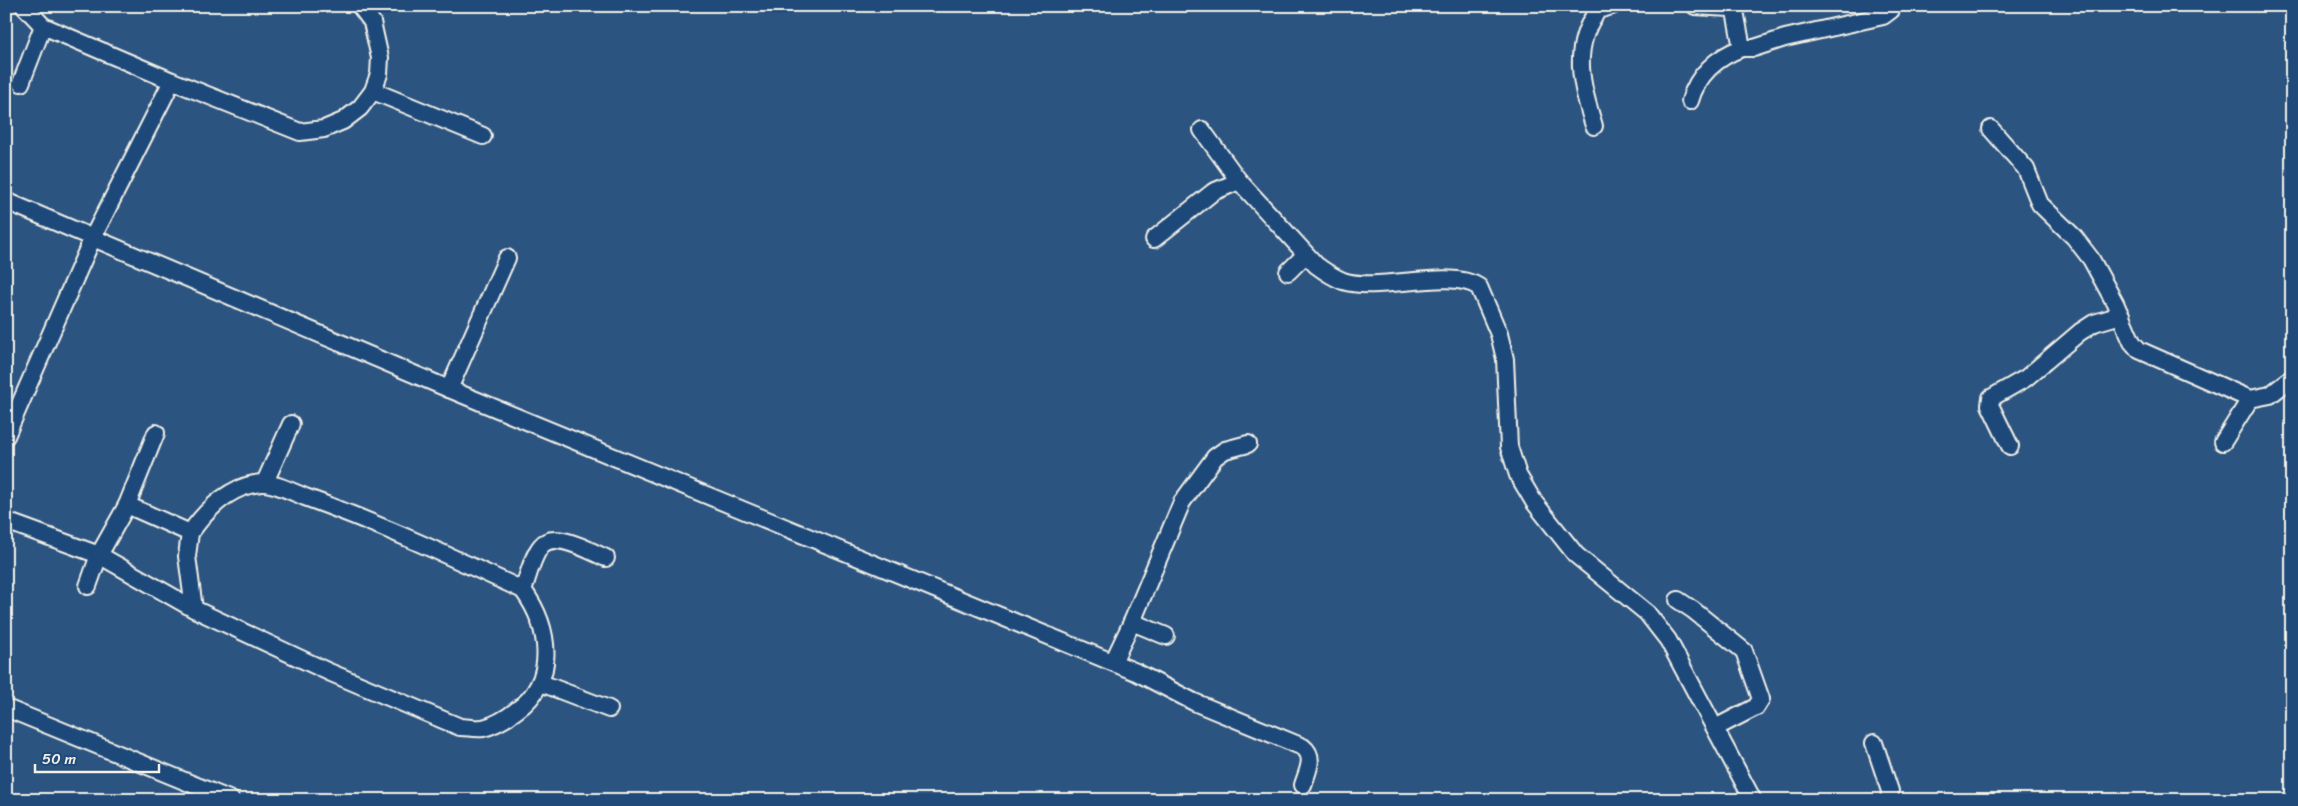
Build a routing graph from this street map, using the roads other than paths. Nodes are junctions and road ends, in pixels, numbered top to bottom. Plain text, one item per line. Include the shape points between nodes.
1 (24, 6) edge
2 (360, 6) edge
3 (1612, 6) edge
4 (1695, 6) edge
5 (1892, 6) edge
6 (43, 26) junction
7 (1742, 48) junction
8 (172, 82) junction
9 (21, 83) dead end
10 (373, 91) junction
11 (1690, 101) dead end
12 (1594, 126) dead end
13 (1991, 129) dead end
14 (1202, 130) dead end
15 (483, 136) dead end
16 (1239, 182) junction
17 (6, 201) edge
18 (93, 237) junction
19 (1154, 239) dead end
20 (1305, 255) junction
21 (508, 258) dead end
22 (1288, 272) dead end
23 (2121, 316) junction
24 (2292, 378) edge
25 (449, 389) junction
26 (2250, 399) junction
27 (291, 424) dead end
28 (156, 433) dead end
29 (6, 436) edge
30 (2223, 442) dead end
31 (1248, 444) dead end
32 (2010, 446) dead end
33 (265, 482) junction
34 (127, 505) junction
35 (6, 521) edge
36 (190, 533) junction
37 (99, 555) junction
38 (606, 558) dead end
39 (88, 586) dead end
40 (523, 590) junction
41 (1678, 600) dead end
42 (194, 609) junction
43 (1132, 622) junction
44 (1166, 636) dead end
45 (1113, 662) junction
46 (541, 683) junction
47 (6, 708) edge
48 (608, 709) dead end
49 (1715, 728) junction
50 (1874, 743) dead end
51 (1303, 785) dead end
52 (231, 800) edge
53 (1753, 800) edge
54 (1889, 800) edge

1 - 6 street
2 - 10 street via 372,22 380,58
3 - 12 street via 1598,10 1583,43 1580,80
4 - 7 street via 1735,11
5 - 7 street via 1883,16 1754,48
6 - 8 street
6 - 9 street
7 - 11 street via 1722,57 1702,76
8 - 10 street via 300,132 324,129 343,121 360,108
8 - 18 street
10 - 15 street
13 - 23 street via 2026,168 2040,204 2091,259
14 - 16 street
16 - 19 street via 1213,192
16 - 20 street
17 - 18 street
18 - 25 street
18 - 29 street
20 - 22 street
20 - 49 street via 1343,281 1375,284 1458,281 1479,287 1499,334 1505,359 1508,447 1518,475 1534,502 1576,555 1647,612 1658,626
21 - 25 street
23 - 26 street via 2139,350
23 - 32 street via 2080,332 2026,378 1991,398 1990,405
24 - 26 street via 2270,395
25 - 45 street
26 - 30 street
27 - 33 street
28 - 34 street
31 - 43 street via 1225,450 1215,457 1190,489
33 - 36 street via 245,486 225,497 203,514
33 - 40 street via 369,520
34 - 36 street
34 - 37 street
35 - 37 street
36 - 42 street via 187,556
37 - 39 street
37 - 42 street
38 - 40 street via 557,539 547,541 540,547
40 - 46 street via 535,606 543,637 546,662
41 - 49 street via 1744,651 1761,698 1756,707
42 - 46 street via 329,672 460,727 482,728 506,719 529,702
43 - 44 street
43 - 45 street
45 - 51 street via 1194,702 1303,747 1311,758
46 - 48 street
47 - 52 street
49 - 53 street
50 - 54 street via 1890,791

